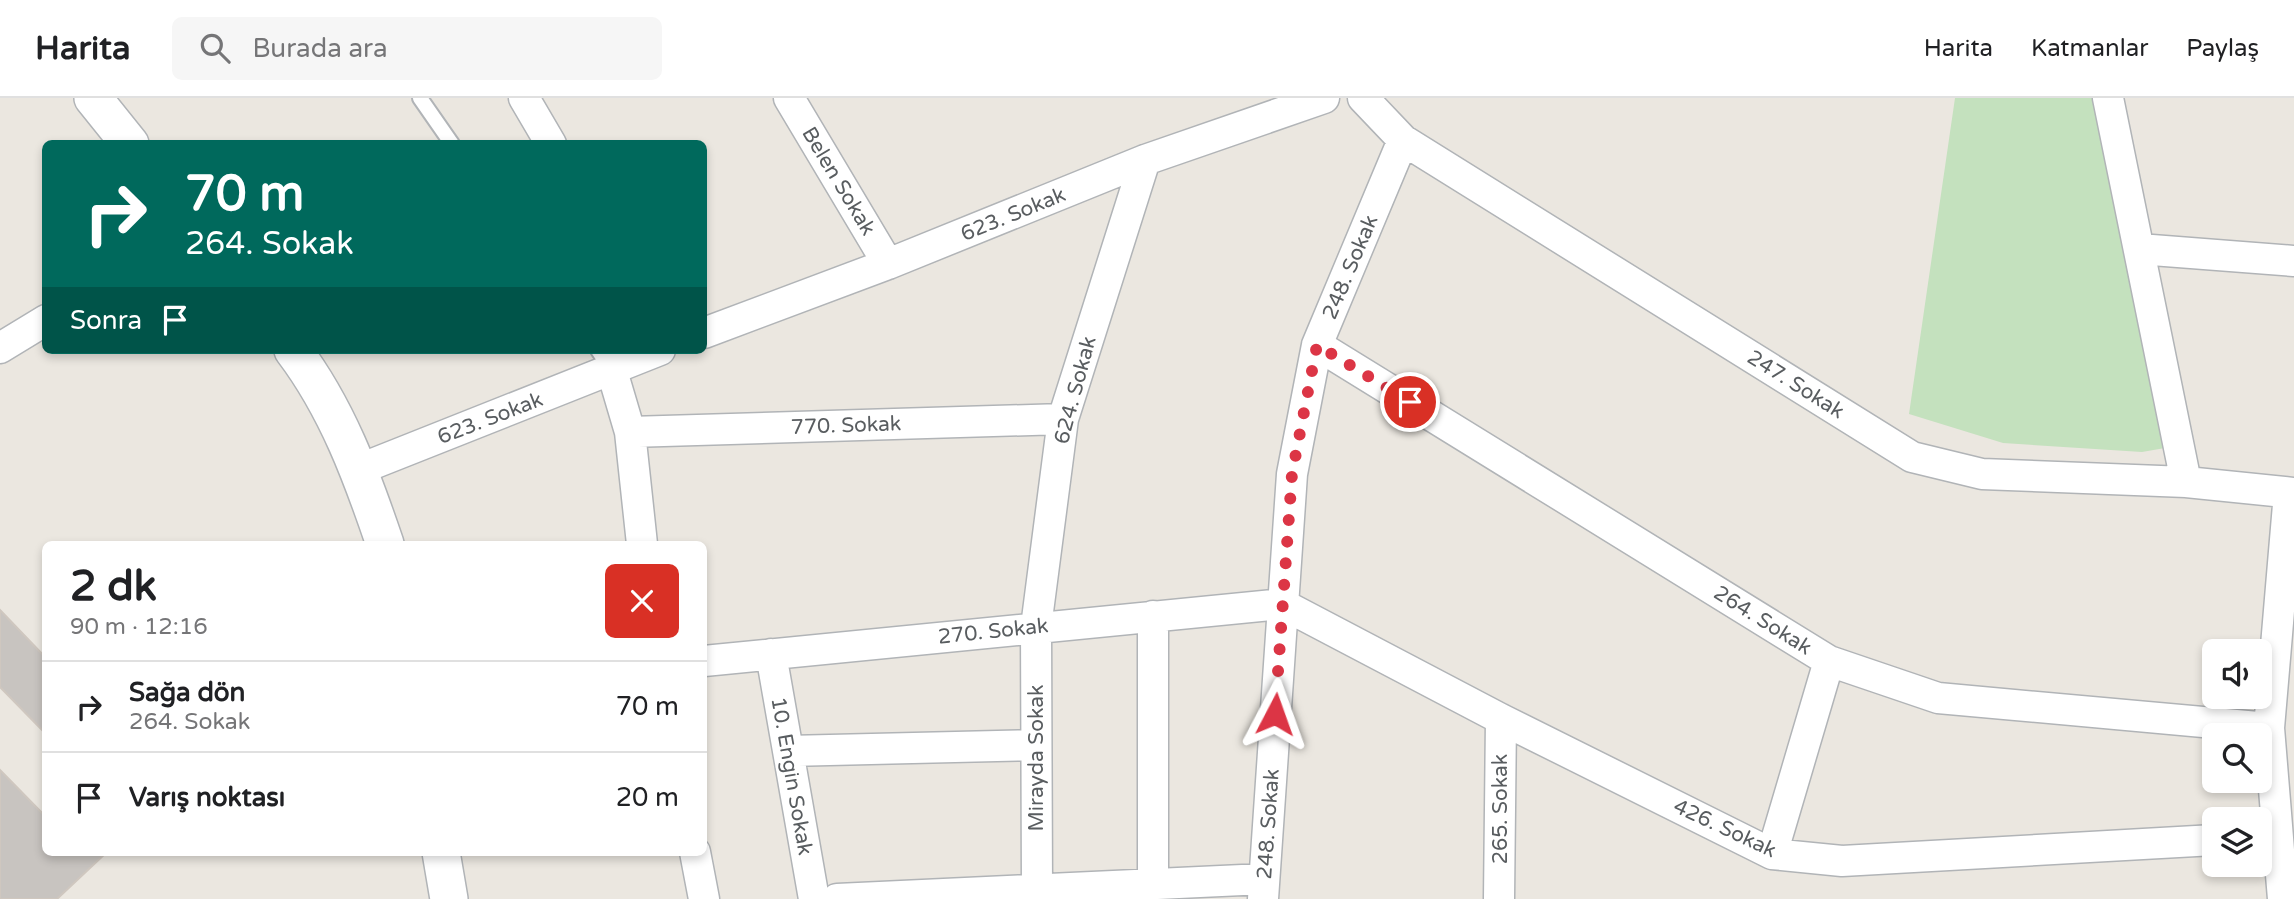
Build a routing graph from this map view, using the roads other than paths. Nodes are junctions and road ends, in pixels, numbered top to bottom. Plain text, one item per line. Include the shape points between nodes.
1 (93, 98) edge
2 (420, 98) edge
3 (524, 98) edge
4 (789, 98) edge
5 (1324, 98) edge
6 (1363, 98) edge
7 (2108, 98) edge
8 (127, 140) edge
9 (449, 140) edge
10 (549, 140) edge
11 (1403, 140) junction
12 (1145, 160) junction
13 (2139, 249) junction
14 (2294, 261) edge
15 (888, 264) junction
16 (42, 322) edge
17 (707, 332) edge
18 (1317, 345) junction
19 (0, 348) edge
20 (295, 354) edge
21 (638, 354) edge
22 (605, 360) edge
23 (1063, 419) junction
24 (630, 432) junction
25 (360, 468) junction
26 (2186, 482) junction
27 (2292, 493) edge
28 (384, 541) edge
29 (642, 541) edge
30 (1282, 604) junction
31 (1153, 616) junction
32 (1036, 627) junction
33 (771, 654) junction
34 (707, 661) edge
35 (1829, 661) junction
36 (1501, 719) junction
37 (2278, 741) edge
38 (1036, 745) junction
39 (788, 751) junction
40 (2277, 837) edge
41 (2202, 841) edge
42 (1772, 854) junction
43 (442, 856) edge
44 (696, 856) edge
45 (1153, 885) junction
46 (1263, 889) edge
47 (1037, 890) junction
48 (449, 899) edge
49 (705, 899) edge
50 (814, 899) edge
51 (837, 899) edge
52 (1499, 899) edge
53 (2283, 899) edge

1 - 8 street
2 - 9 lane
3 - 10 street
4 - 15 street, Belen Sokak
5 - 12 street, 623. Sokak
6 - 11 street, 247. Sokak
7 - 13 street
11 - 18 street, 248. Sokak
11 - 26 street, 247. Sokak via 1912,457 1982,474
12 - 15 street, 623. Sokak
12 - 23 street, 624. Sokak
13 - 14 street
13 - 26 street
15 - 17 street, 623. Sokak
16 - 19 street
18 - 30 street, 248. Sokak via 1292,474
18 - 35 street, 264. Sokak
20 - 25 street
21 - 22 street, 623. Sokak
22 - 24 street
22 - 25 street, 623. Sokak
23 - 24 street, 770. Sokak
23 - 32 street, 624. Sokak
24 - 29 street
25 - 28 street
26 - 27 street, 247. Sokak
27 - 37 street
30 - 31 street, 270. Sokak
30 - 36 street, 426. Sokak
30 - 46 street, 248. Sokak
31 - 32 street, 270. Sokak
31 - 45 street
32 - 33 street, 270. Sokak
32 - 38 street, Mirayda Sokak
33 - 34 street, 270. Sokak
33 - 39 street, 10. Engin Sokak
35 - 37 street, 264. Sokak via 1938,698
35 - 42 street
36 - 42 street, 426. Sokak
36 - 52 street, 265. Sokak
37 - 40 street
38 - 39 street
38 - 47 street, Mirayda Sokak
39 - 50 street, 10. Engin Sokak
40 - 53 street
41 - 42 street, 426. Sokak via 1842,861
43 - 48 street
44 - 49 street
45 - 46 street
45 - 47 street
47 - 51 street

